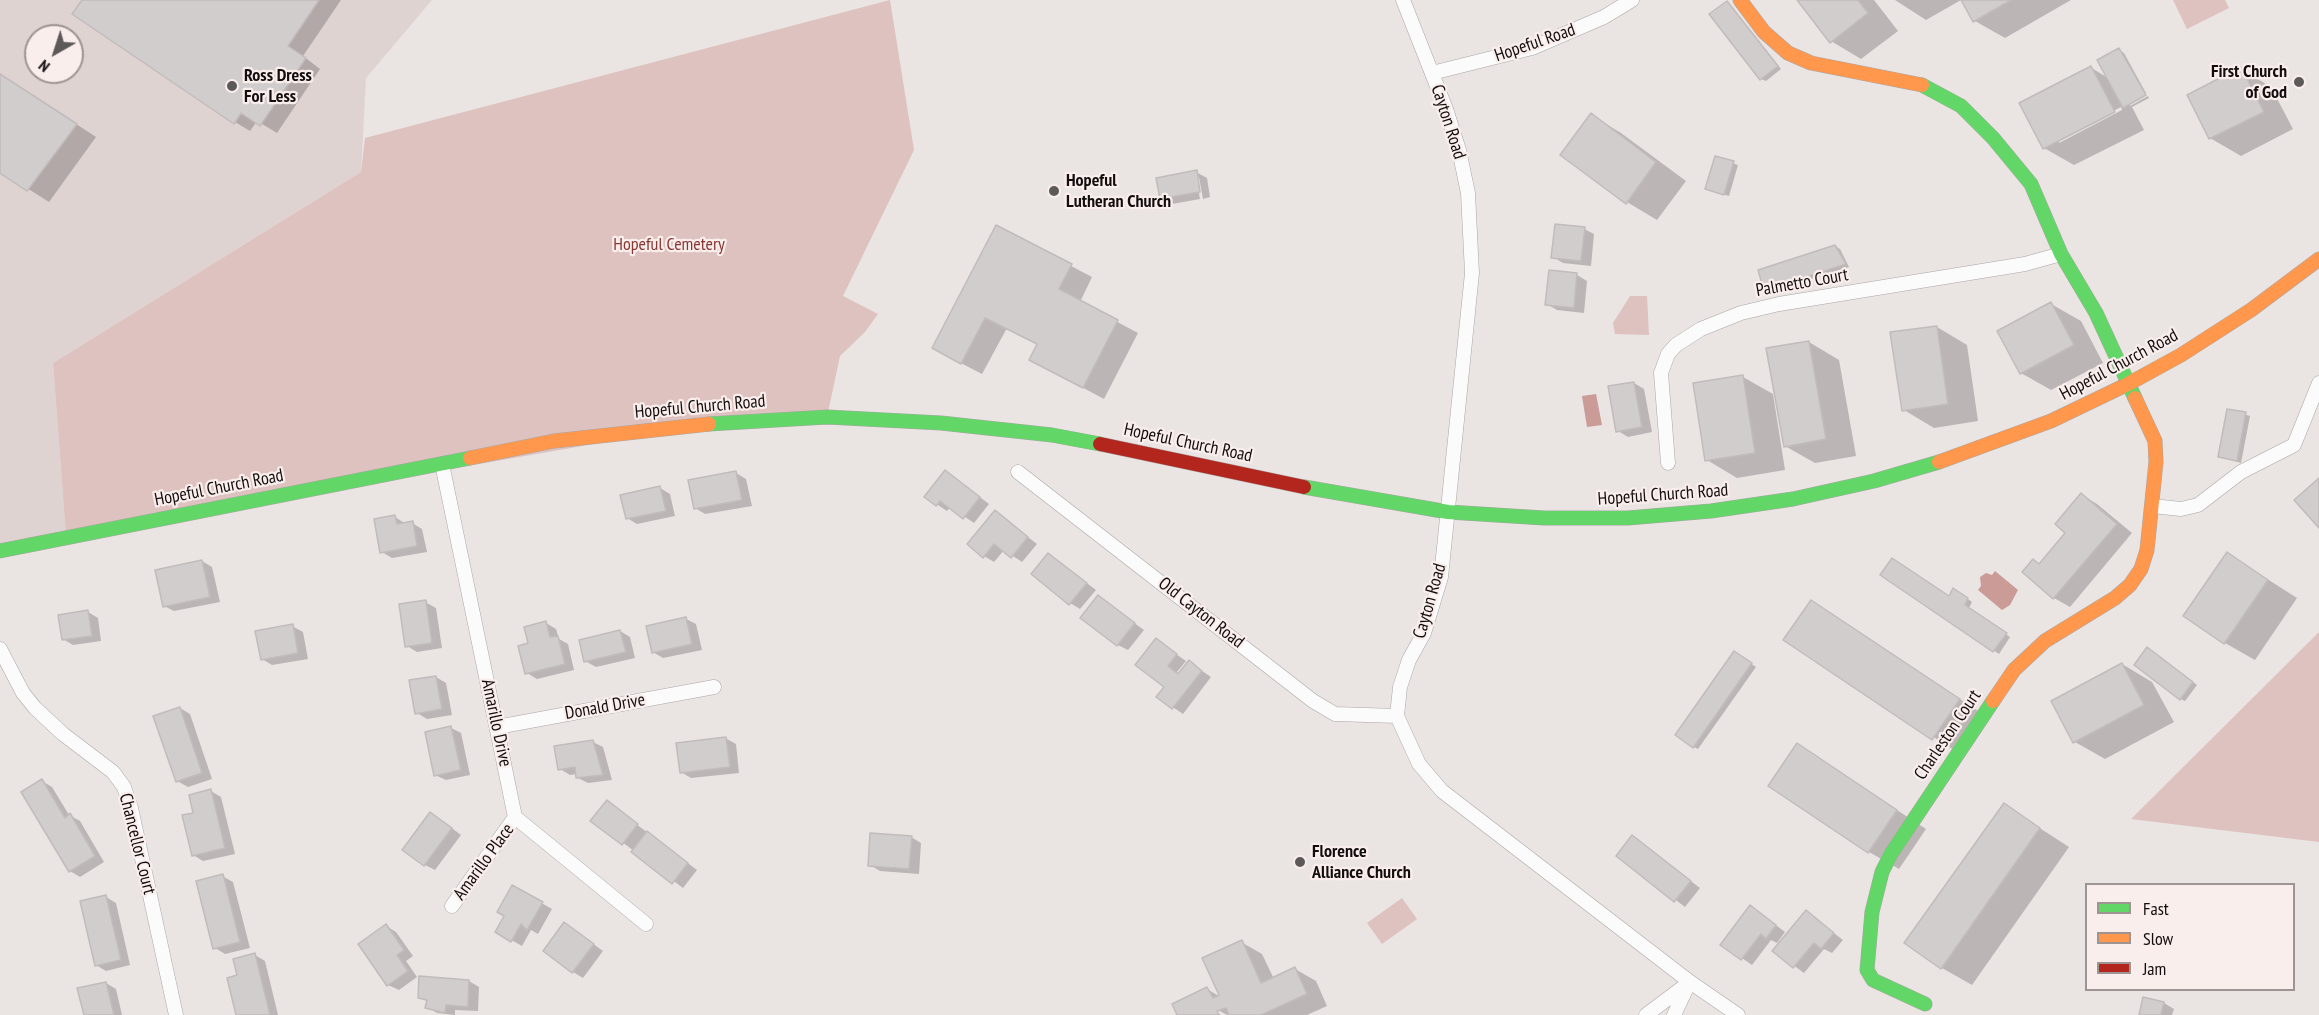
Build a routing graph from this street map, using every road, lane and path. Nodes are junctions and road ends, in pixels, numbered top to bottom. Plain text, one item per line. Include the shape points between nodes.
1 (1403, 0) edge
2 (1631, 0) edge
3 (1740, 0) edge
4 (1432, 73) junction
5 (2061, 254) junction
6 (2319, 260) edge
7 (2319, 383) edge
8 (2128, 384) junction
9 (442, 464) junction
10 (1668, 464) dead end
11 (1018, 472) dead end
12 (2152, 506) junction
13 (1448, 512) junction
14 (0, 551) edge
15 (0, 649) edge
16 (714, 687) dead end
17 (1397, 716) junction
18 (497, 727) junction
19 (515, 817) junction
20 (452, 906) dead end
21 (646, 924) dead end
22 (1690, 982) junction
23 (1925, 1004) dead end
24 (176, 1015) edge
25 (1646, 1015) edge
26 (1674, 1015) edge
27 (1738, 1015) edge

1 - 4 street, Cayton Road
2 - 4 street, Hopeful Road via 1570,33 1532,48
3 - 5 main road via 1764,33 1788,53 1810,63 1926,86 1961,106 2031,184
4 - 13 street, Cayton Road via 1459,150 1472,236 1472,273
5 - 8 main road via 2096,313
5 - 10 street, Palmetto Court via 2025,264 1779,304 1741,313 1701,329 1676,345 1661,373
6 - 8 main road, Hopeful Church Road via 2251,310
7 - 12 street via 2298,440 2287,451 2241,472 2198,505
8 - 12 main road, Charleston Court via 2155,441
8 - 13 main road, Hopeful Church Road via 2051,421 1974,451 1874,481 1793,499 1628,518
9 - 13 main road, Hopeful Church Road via 554,441 653,428 827,417 941,423 1052,435 1154,453 1346,496
9 - 14 main road, Hopeful Church Road
9 - 18 street, Amarillo Drive
11 - 17 street, Old Cayton Road via 1313,700 1335,714
12 - 23 main road, Charleston Court via 2147,550 2130,585 2044,641 2014,670 1882,872 1872,912 1867,970 1873,980
13 - 17 street, Cayton Road via 1441,577 1424,633 1400,687
15 - 24 street, Chancellor Court via 35,708 113,772 124,787
16 - 18 street, Donald Drive
17 - 22 street via 1419,764 1442,791
18 - 19 street, Amarillo Drive
19 - 20 street, Amarillo Place
19 - 21 street
22 - 25 street
22 - 26 street
22 - 27 street

